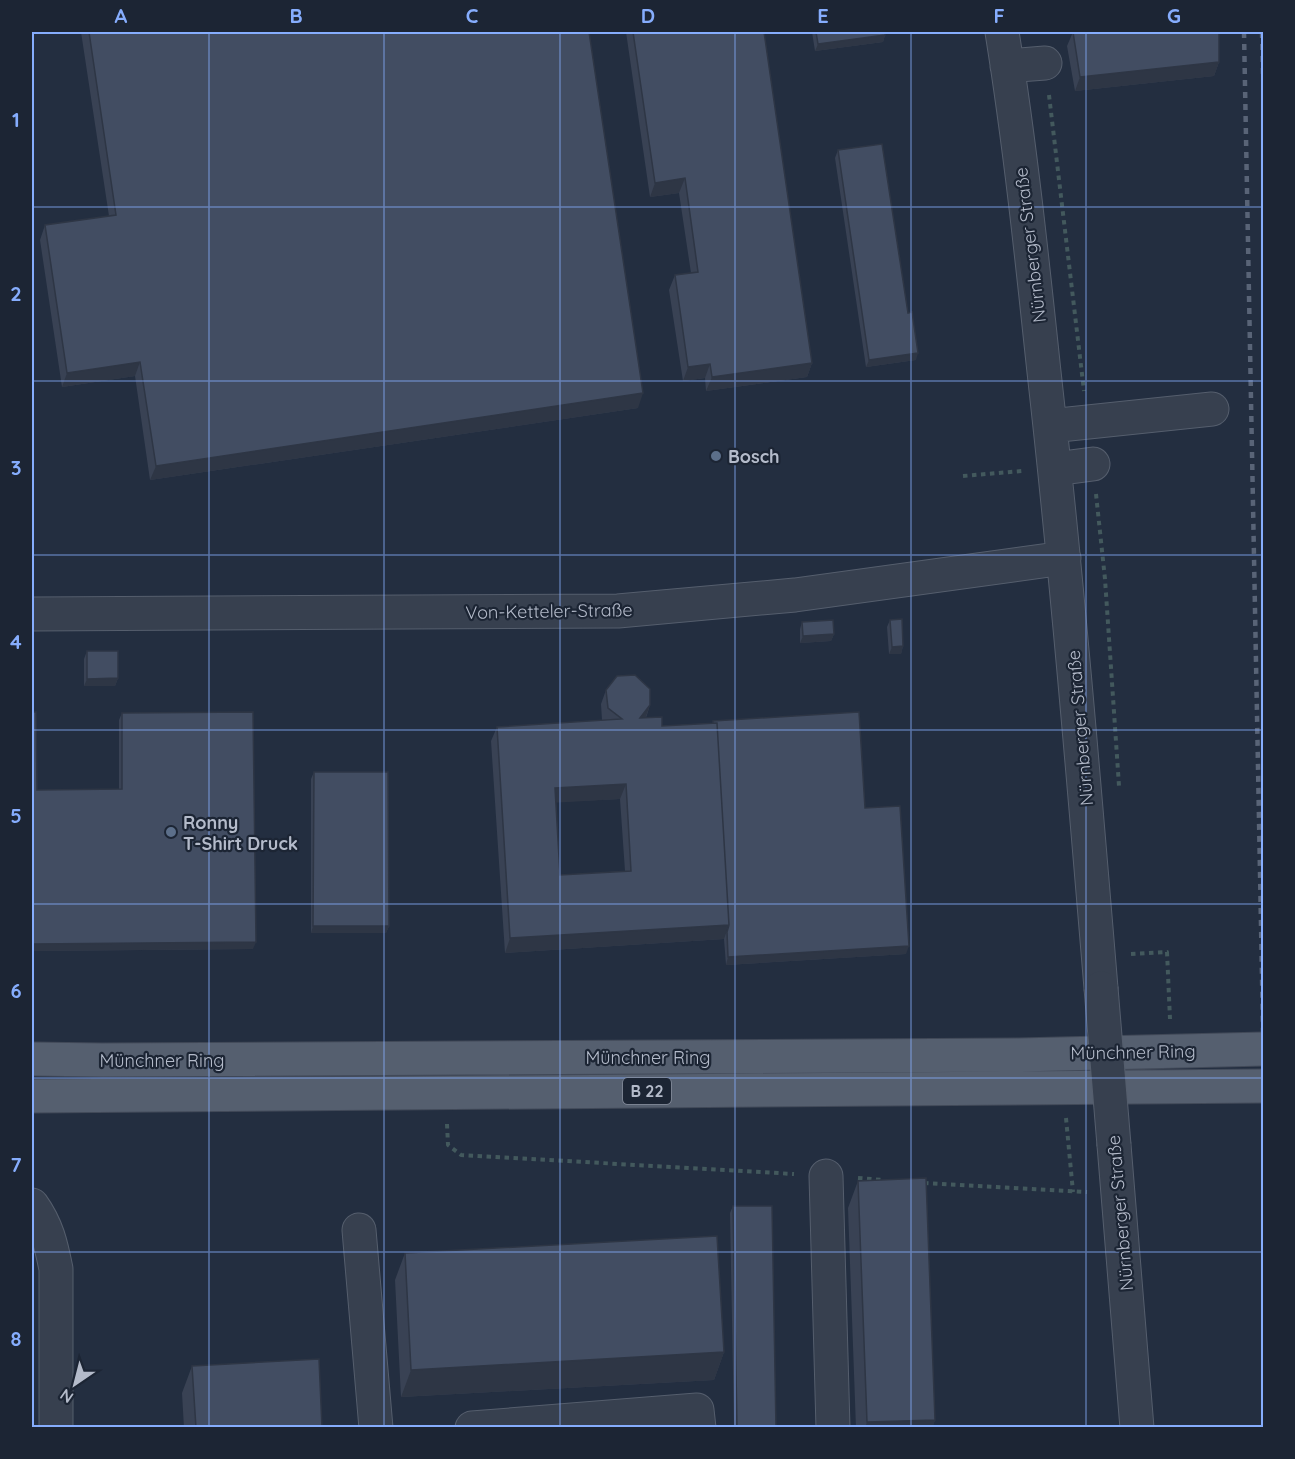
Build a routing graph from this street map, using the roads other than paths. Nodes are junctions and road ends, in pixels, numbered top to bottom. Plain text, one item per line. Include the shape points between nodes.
1 (1002, 32) edge
2 (1045, 63) dead end
3 (1007, 66) junction
4 (1212, 408) dead end
5 (1050, 426) junction
6 (1093, 464) dead end
7 (1054, 469) junction
8 (1064, 558) junction
9 (32, 614) edge
10 (1263, 1049) edge
11 (32, 1059) edge
12 (1263, 1086) edge
13 (32, 1096) edge
14 (826, 1176) dead end
15 (32, 1205) edge
16 (359, 1230) dead end
17 (56, 1428) edge
18 (376, 1428) edge
19 (472, 1428) edge
20 (699, 1428) edge
21 (833, 1428) edge
22 (1137, 1428) edge

1 - 3 street, Nürnberger Straße
2 - 3 street
3 - 5 street, Nürnberger Straße
4 - 5 street
5 - 7 street, Nürnberger Straße
6 - 7 street
7 - 8 street, Nürnberger Straße
8 - 9 street, Von-Ketteler-Straße via 795,595 618,611
8 - 22 street, Nürnberger Straße, bridge
10 - 11 main road, Münchner Ring / B 22 via 1008,1055
12 - 13 main road, Münchner Ring / B 22
14 - 21 street
15 - 17 street via 43,1220 56,1269
16 - 18 street
19 - 20 street via 697,1410

